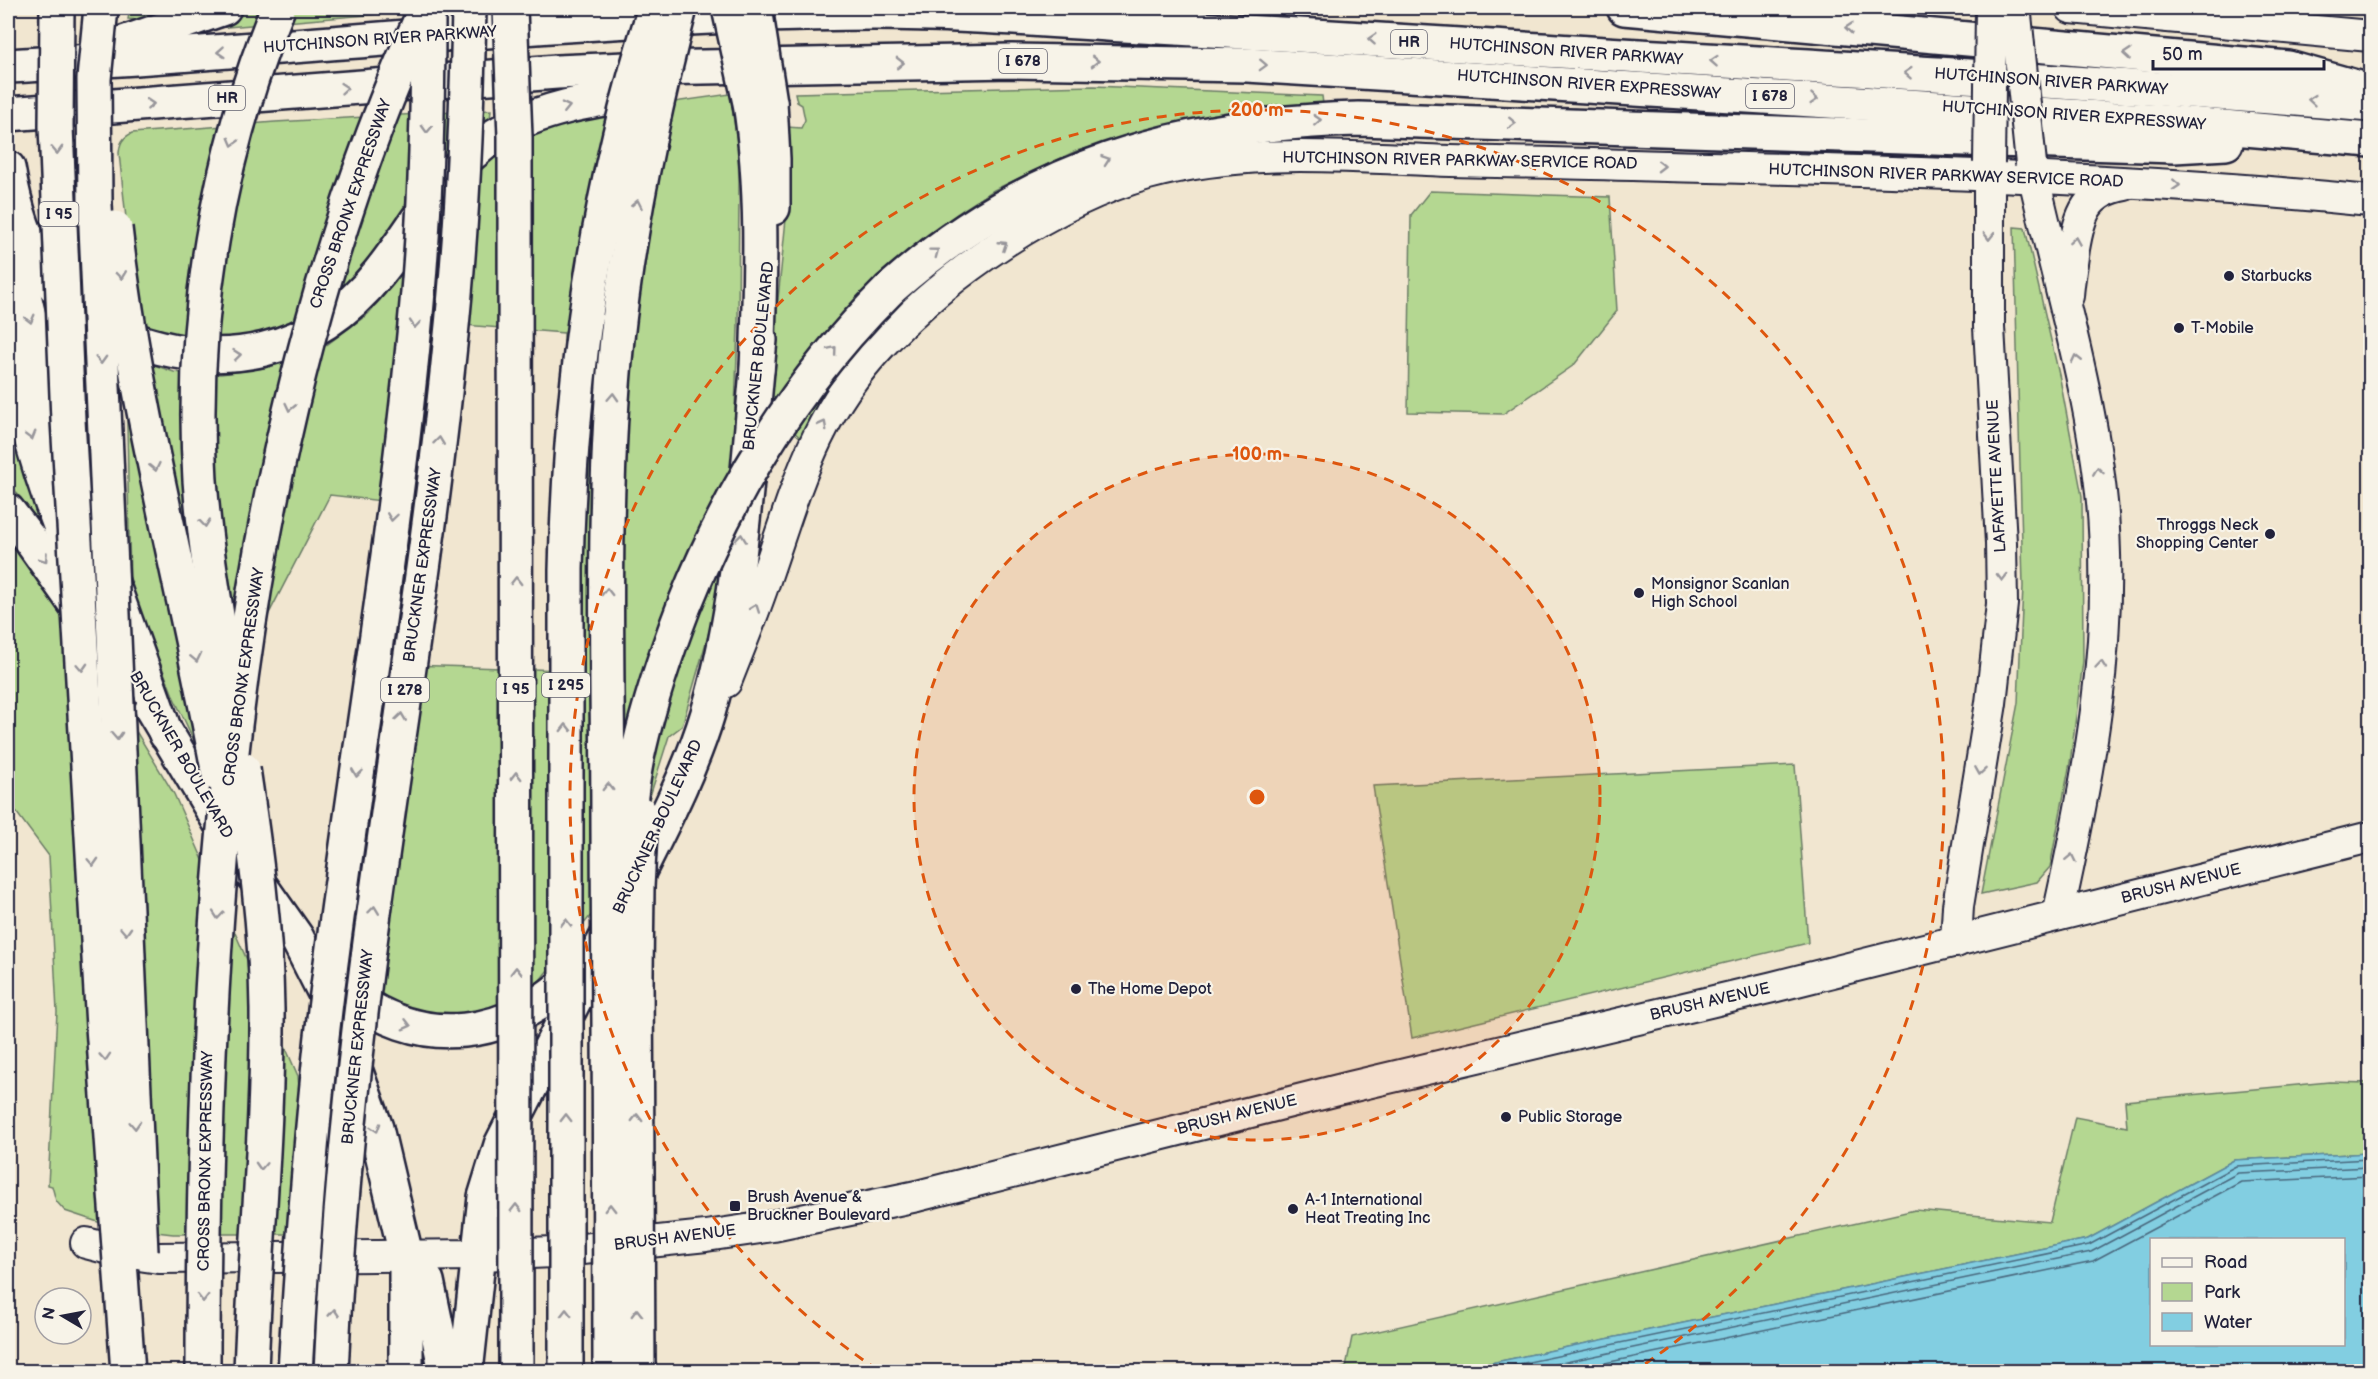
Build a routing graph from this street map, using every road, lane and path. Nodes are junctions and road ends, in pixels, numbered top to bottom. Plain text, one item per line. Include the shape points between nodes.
1 (57, 8) edge
2 (102, 8) edge
3 (224, 8) edge
4 (279, 8) edge
5 (427, 8) edge
6 (469, 8) edge
7 (510, 8) edge
8 (655, 8) edge
9 (680, 8) edge
10 (729, 8) edge
11 (755, 8) edge
12 (1624, 8) edge
13 (2070, 8) edge
14 (2003, 10) edge
15 (2120, 10) edge
16 (2370, 36) edge
17 (64, 63) junction
18 (842, 64) junction
19 (8, 66) edge
20 (2370, 91) edge
21 (760, 103) junction
22 (2370, 105) edge
23 (8, 114) edge
24 (2334, 136) junction
25 (2370, 140) edge
26 (8, 168) edge
27 (1989, 170) junction
28 (2032, 172) junction
29 (8, 178) edge
30 (2133, 183) junction
31 (2370, 201) edge
32 (2067, 320) junction
33 (8, 338) edge
34 (8, 512) edge
35 (680, 619) junction
36 (165, 734) junction
37 (692, 759) junction
38 (2370, 837) edge
39 (2058, 915) junction
40 (613, 924) junction
41 (297, 938) junction
42 (1956, 942) junction
43 (609, 1014) junction
44 (263, 1127) junction
45 (86, 1243) dead end
46 (406, 1255) junction
47 (479, 1255) junction
48 (128, 1371) edge
49 (147, 1371) edge
50 (203, 1371) edge
51 (251, 1371) edge
52 (295, 1371) edge
53 (331, 1371) edge
54 (406, 1371) edge
55 (446, 1371) edge
56 (466, 1371) edge
57 (516, 1371) edge
58 (566, 1371) edge
59 (610, 1371) edge
60 (638, 1371) edge

1 -> 48 main road, I 95, bridge via 56,126 67,409 102,1015
2 -> 44 main road, bridge via 108,158 124,301 139,390 210,721 244,916 257,1007
2 -> 49 main road, bridge via 94,79 95,204
3 - 17 main road
4 -> 44 main road, bridge via 245,100 221,194 205,289 198,396 208,555 261,903 267,1019
5 -> 50 main road, CROSS BRONX EXPRESSWAY, bridge via 390,90 334,246 289,410 256,582 233,744 213,978 204,1180
5 -> 52 main road, I 278, bridge via 427,134 415,331 326,1007 305,1216
53 -> 6 main road, BRUCKNER EXPRESSWAY / I 278, bridge via 359,1026 450,346 463,178
57 -> 7 main road, I 95, bridge via 516,148
58 -> 8 main road, I 295, bridge via 566,570 571,442 602,220 628,103
43 -> 9 main road, bridge via 607,592 613,392 634,216
10 - 21 main road, bridge
11 - 21 main road, bridge
20 -> 12 main road via 2288,68
13 - 15 street
14 - 27 street, LAFAYETTE AVENUE, bridge
14 - 28 street, LAFAYETTE AVENUE, bridge
15 - 16 street
17 - 19 main road, HUTCHINSON RIVER PARKWAY / HR
22 -> 17 main road, HUTCHINSON RIVER PARKWAY / HR via 929,14 815,14 622,23
23 -> 18 main road, HR via 511,75
18 -> 24 main road, HUTCHINSON RIVER EXPRESSWAY / I 678 via 1054,61 1331,68
26 -> 18 main road via 34,255 49,280 78,312 120,335 165,350 205,356 246,354 314,329 348,304 378,274 452,174 483,145 522,121 610,98
37 -> 21 main road, BRUCKNER BOULEVARD via 714,693 743,516 757,370 756,150
24 - 25 main road, HUTCHINSON RIVER EXPRESSWAY / I 678
35 -> 24 main road, bridge via 732,500 778,422 842,339 890,290 967,229 1035,189 1113,157 1194,136 1316,120 1391,119 2174,146
27 - 28 street, HUTCHINSON RIVER PARKWAY SERVICE ROAD
37 -> 27 street, HUTCHINSON RIVER PARKWAY SERVICE ROAD via 750,622 810,451 842,393 886,340 953,280 1034,225 1099,191 1173,169 1301,155 1826,170
27 -> 42 street, LAFAYETTE AVENUE via 1989,327 2002,604
28 - 30 street, HUTCHINSON RIVER PARKWAY SERVICE ROAD
28 - 32 street, LAFAYETTE AVENUE
29 -> 36 main road via 16,255 37,347 81,491
30 -> 31 street, HUTCHINSON RIVER PARKWAY SERVICE ROAD
32 -> 30 street via 2082,213 2098,194
39 -> 32 street, LAFAYETTE AVENUE via 2088,774 2101,667 2104,593 2104,530 2098,471
33 -> 36 main road, BRUCKNER BOULEVARD via 31,436 62,530 86,585
34 -> 36 main road via 32,540
35 - 43 main road, bridge via 655,688 638,752 621,869
60 -> 35 main road, bridge via 638,864 651,740
36 - 41 main road, BRUCKNER BOULEVARD via 243,861
37 - 40 main road, BRUCKNER BOULEVARD
38 - 39 street, BRUSH AVENUE
39 - 42 street, BRUSH AVENUE
41 -> 40 main road via 343,988 390,1020 421,1029 471,1030 505,1022 551,995 585,963
40 - 47 main road, BRUCKNER BOULEVARD via 501,1145 485,1197
41 -> 46 main road, BRUCKNER BOULEVARD via 335,1013 376,1128
42 - 47 street, BRUSH AVENUE via 1350,1087 917,1196 706,1236 554,1252
59 -> 43 main road, bridge
44 -> 51 main road, bridge
45 - 46 street, BRUSH AVENUE via 159,1258
46 - 47 street, BRUSH AVENUE
46 - 54 main road, BRUCKNER BOULEVARD
46 - 55 main road via 427,1281
47 - 56 main road, BRUCKNER BOULEVARD

